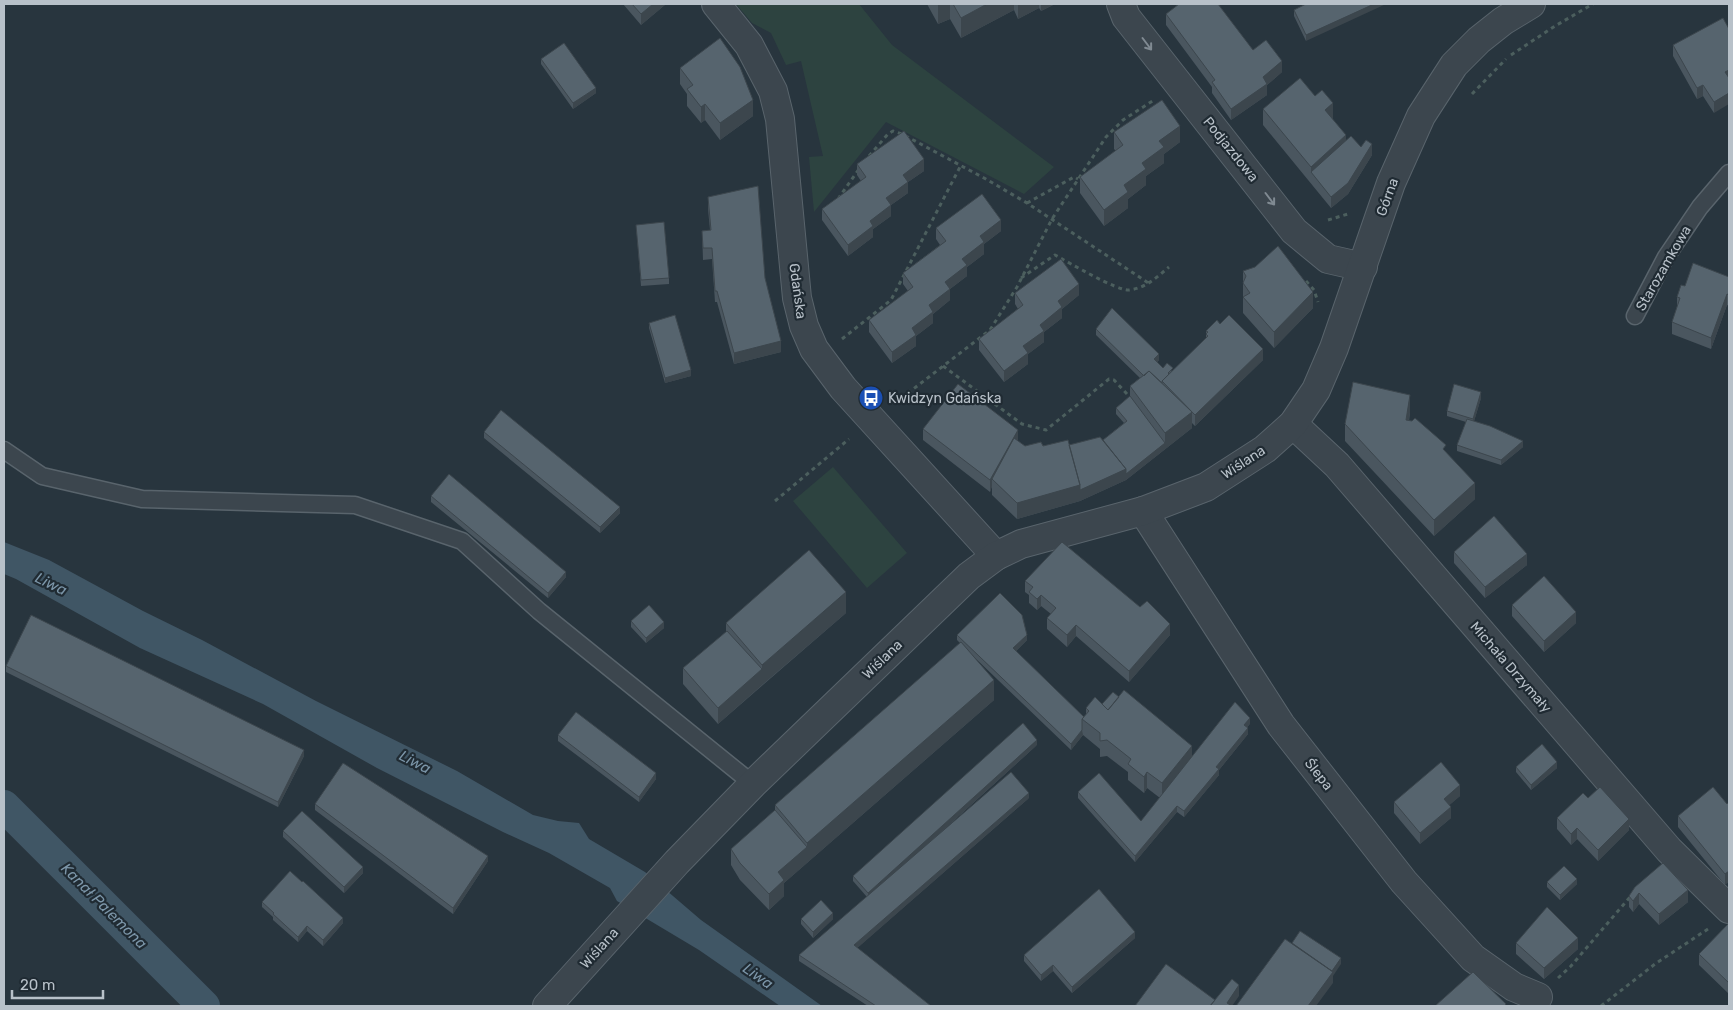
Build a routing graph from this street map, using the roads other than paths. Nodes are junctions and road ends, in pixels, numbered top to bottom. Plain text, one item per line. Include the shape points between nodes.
1 (716, 4) edge
2 (1121, 4) edge
3 (1531, 4) edge
4 (1729, 173) edge
5 (1363, 267) junction
6 (1634, 316) dead end
7 (1293, 424) junction
8 (4, 450) edge
9 (1143, 511) junction
10 (996, 556) junction
11 (753, 784) junction
12 (1722, 917) edge
13 (1538, 997) road end
14 (547, 1006) edge

1 - 10 street, Gdańska via 748,45 773,91 780,119 797,298 814,349 843,388
2 -> 5 street, Podjazdowa via 1126,17 1294,231 1328,259
3 - 5 street, Górna via 1479,40 1454,65 1420,116 1391,183
4 - 6 lane, Starozamkowa via 1700,207 1666,257
5 - 7 street, Górna via 1316,390
7 - 9 street, Wiślana via 1265,449 1206,487
7 - 12 street, Michała Drzymały via 1337,465 1663,843
8 - 11 lane via 42,476 142,499 354,504 462,542 539,611
9 - 10 street, Wiślana via 1020,544
9 - 13 street, Ślepa via 1281,725 1404,882 1473,958 1514,987
10 - 11 street, Wiślana via 969,576
11 - 14 street, Wiślana

